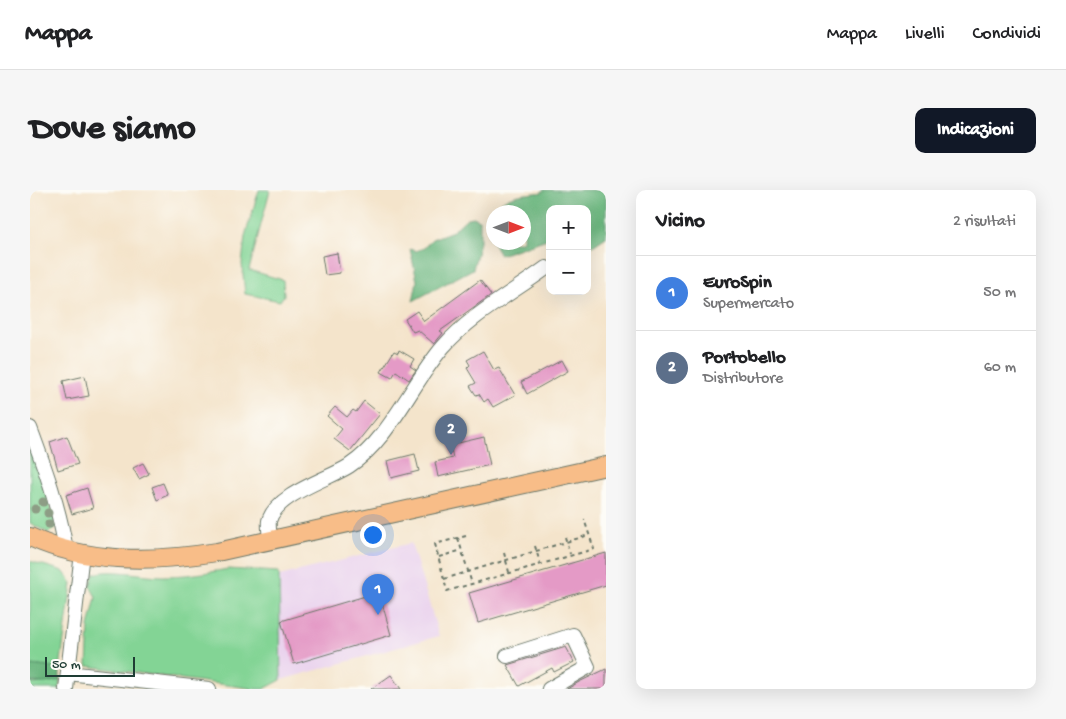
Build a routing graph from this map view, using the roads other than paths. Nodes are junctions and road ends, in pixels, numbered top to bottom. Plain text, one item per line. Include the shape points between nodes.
1 (546, 268) dead end
2 (30, 428) edge
3 (606, 466) edge
4 (30, 537) edge
5 (270, 540) junction
6 (74, 552) junction
7 (507, 656) dead end
8 (68, 673) junction
9 (553, 688) edge
10 (66, 689) edge
11 (209, 689) edge

1 - 5 street via 478,316 443,347 366,453 348,466 304,487 276,510 269,520
2 - 6 street via 62,527
3 - 5 main road
4 - 6 main road
5 - 6 main road via 174,559 128,559
6 - 8 street
7 - 9 street via 573,635 588,667
8 - 10 street
8 - 11 street

